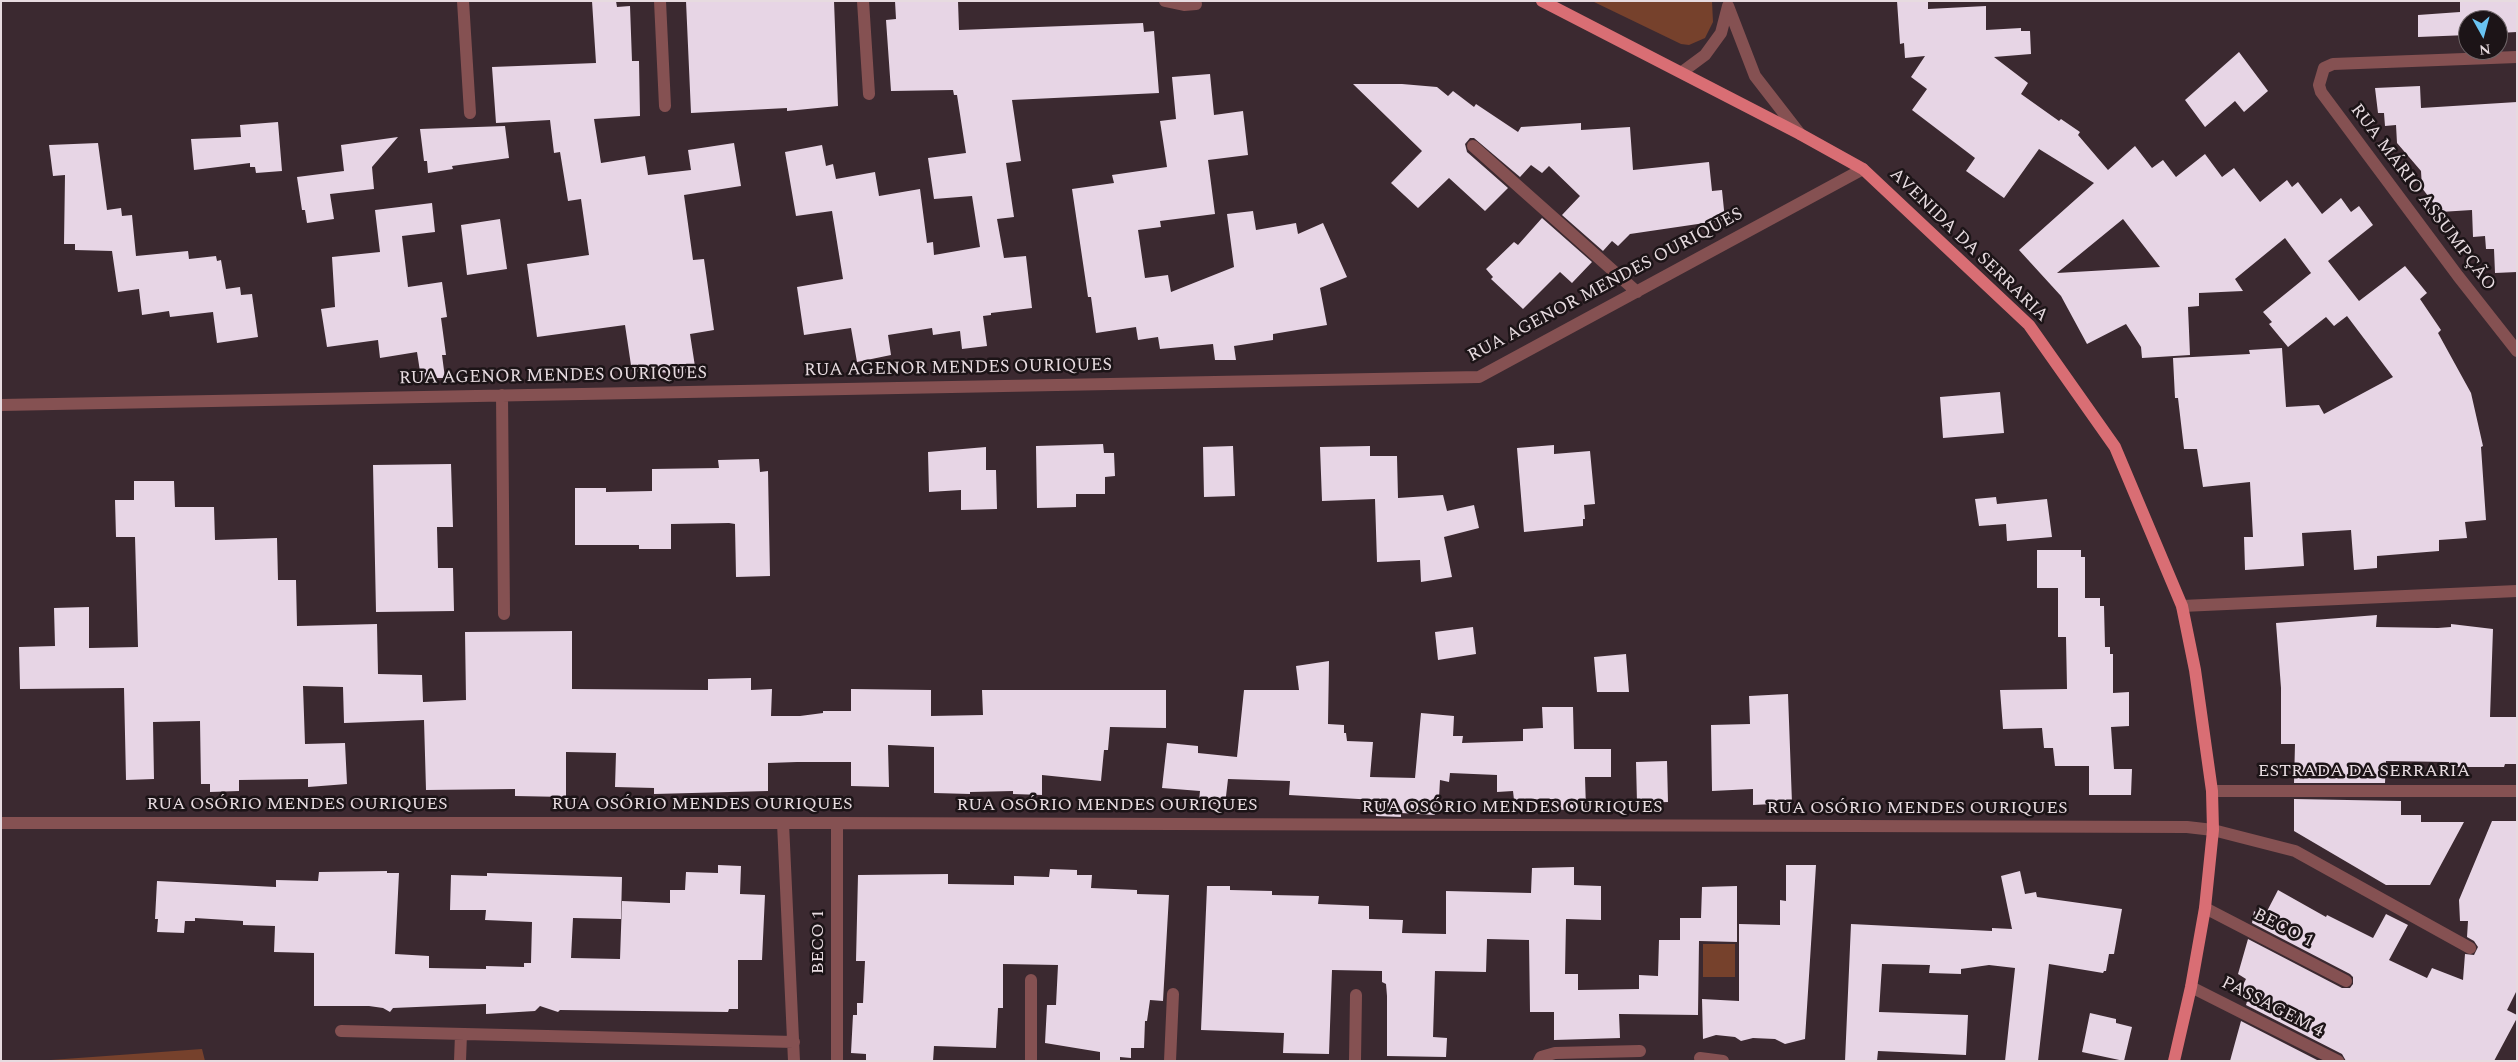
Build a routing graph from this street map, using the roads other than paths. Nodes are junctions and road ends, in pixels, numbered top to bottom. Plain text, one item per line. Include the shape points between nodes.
1 (463, 1) edge
2 (660, 1) edge
3 (863, 1) edge
4 (1165, 1) edge
5 (1542, 1) edge
6 (1196, 4) dead end
7 (1728, 4) edge
8 (2517, 57) edge
9 (1682, 72) junction
10 (869, 94) dead end
11 (665, 106) dead end
12 (470, 113) dead end
13 (1800, 134) junction
14 (1473, 146) dead end
15 (1863, 169) junction
16 (1637, 292) junction
17 (2517, 352) edge
18 (502, 396) junction
19 (1, 405) edge
20 (2517, 591) edge
21 (2182, 606) junction
22 (504, 614) dead end
23 (2212, 791) junction
24 (2517, 791) edge
25 (783, 822) junction
26 (1, 823) edge
27 (837, 823) junction
28 (2213, 830) junction
29 (2205, 908) junction
30 (2470, 948) dead end
31 (1031, 980) dead end
32 (2346, 981) dead end
33 (2191, 987) junction
34 (1173, 994) dead end
35 (1356, 995) dead end
36 (341, 1031) dead end
37 (460, 1034) junction
38 (794, 1042) junction
39 (1640, 1051) dead end
40 (1700, 1058) dead end
41 (460, 1061) edge
42 (794, 1061) edge
43 (837, 1061) edge
44 (1031, 1061) edge
45 (1170, 1061) edge
46 (1355, 1061) edge
47 (1539, 1061) edge
48 (1723, 1061) edge
49 (2174, 1061) edge
50 (2338, 1061) edge

1 - 12 street
2 - 11 street
3 - 10 street
4 - 6 street
5 - 9 main road, AVENIDA DA SERRARIA
7 - 9 street via 1721,33 1705,55
7 - 13 street via 1755,76
8 - 17 street, RUA MÁRIO ASSUMPÇÃO via 2333,64 2324,68 2320,76 2321,92
9 - 13 main road, AVENIDA DA SERRARIA
13 - 15 main road, AVENIDA DA SERRARIA
14 - 16 street
15 - 16 street, RUA AGENOR MENDES OURIQUES
15 - 21 main road, AVENIDA DA SERRARIA via 2029,325 2115,447
16 - 18 street, RUA AGENOR MENDES OURIQUES via 1479,377
18 - 19 street, RUA AGENOR MENDES OURIQUES
18 - 22 street
20 - 21 street
21 - 23 main road, AVENIDA DA SERRARIA via 2195,670
23 - 24 street, ESTRADA DA SERRARIA
23 - 28 main road, AVENIDA DA SERRARIA
25 - 26 street, RUA OSÓRIO MENDES OURIQUES
25 - 27 street, RUA OSÓRIO MENDES OURIQUES
25 - 38 street
27 - 28 street, RUA OSÓRIO MENDES OURIQUES via 2187,827
27 - 43 street, BECO 1
28 - 29 main road, AVENIDA DA SERRARIA
28 - 30 street, RUA OSÓRIO MENDES OURIQUES via 2295,851
29 - 32 street, BECO 1
29 - 33 main road, AVENIDA DA SERRARIA
31 - 44 street
33 - 49 main road, AVENIDA DA SERRARIA
33 - 50 street, PASSAGEM 4
34 - 45 street
35 - 46 street
36 - 37 street
37 - 38 street
37 - 41 street
38 - 42 street
39 - 47 street via 1556,1053 1540,1057
40 - 48 street

